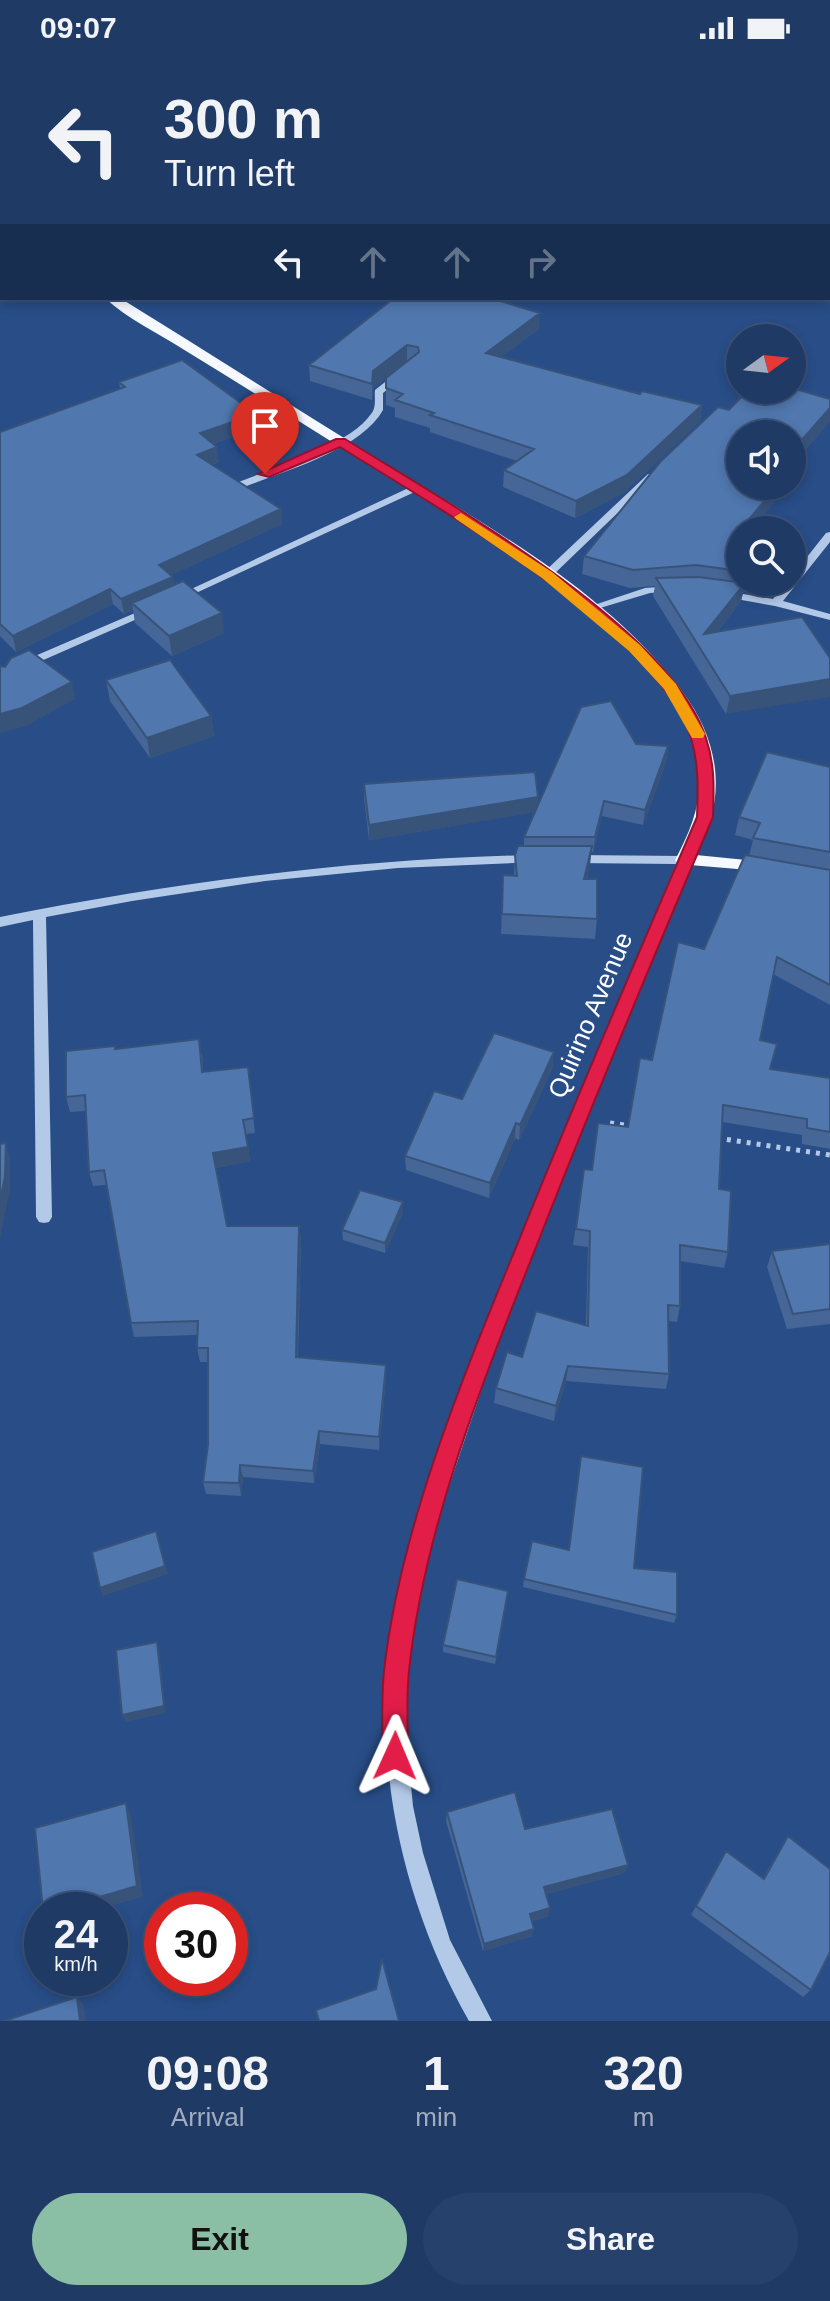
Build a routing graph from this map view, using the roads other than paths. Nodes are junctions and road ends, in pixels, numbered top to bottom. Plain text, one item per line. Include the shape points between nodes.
1 (114, 300) edge
2 (412, 366) edge
3 (340, 442) junction
4 (657, 471) edge
5 (240, 485) edge
6 (415, 488) junction
7 (830, 535) edge
8 (547, 575) junction
9 (684, 590) edge
10 (709, 591) edge
11 (776, 603) junction
12 (590, 608) junction
13 (830, 617) edge
14 (0, 675) edge
15 (541, 859) edge
16 (556, 859) edge
17 (684, 860) junction
18 (791, 872) edge
19 (39, 914) junction
20 (0, 922) edge
21 (44, 1217) dead end
22 (476, 2013) edge

1 - 3 main road, Quirino Avenue
2 - 3 street via 383,385 376,415
3 - 5 street
3 - 6 main road, Quirino Avenue
4 - 8 street
6 - 8 main road, Quirino Avenue
6 - 14 street
7 - 11 street
8 - 12 main road, Quirino Avenue
9 - 12 street via 649,590
10 - 11 street
11 - 13 street
12 - 17 main road, Quirino Avenue via 670,687 698,735 707,772 705,817
15 - 19 street via 306,871
16 - 17 street
17 - 18 main road
17 - 22 street, Quirino Avenue via 482,1356 412,1580 396,1672 395,1756 410,1839 435,1926
19 - 20 street
19 - 21 street

